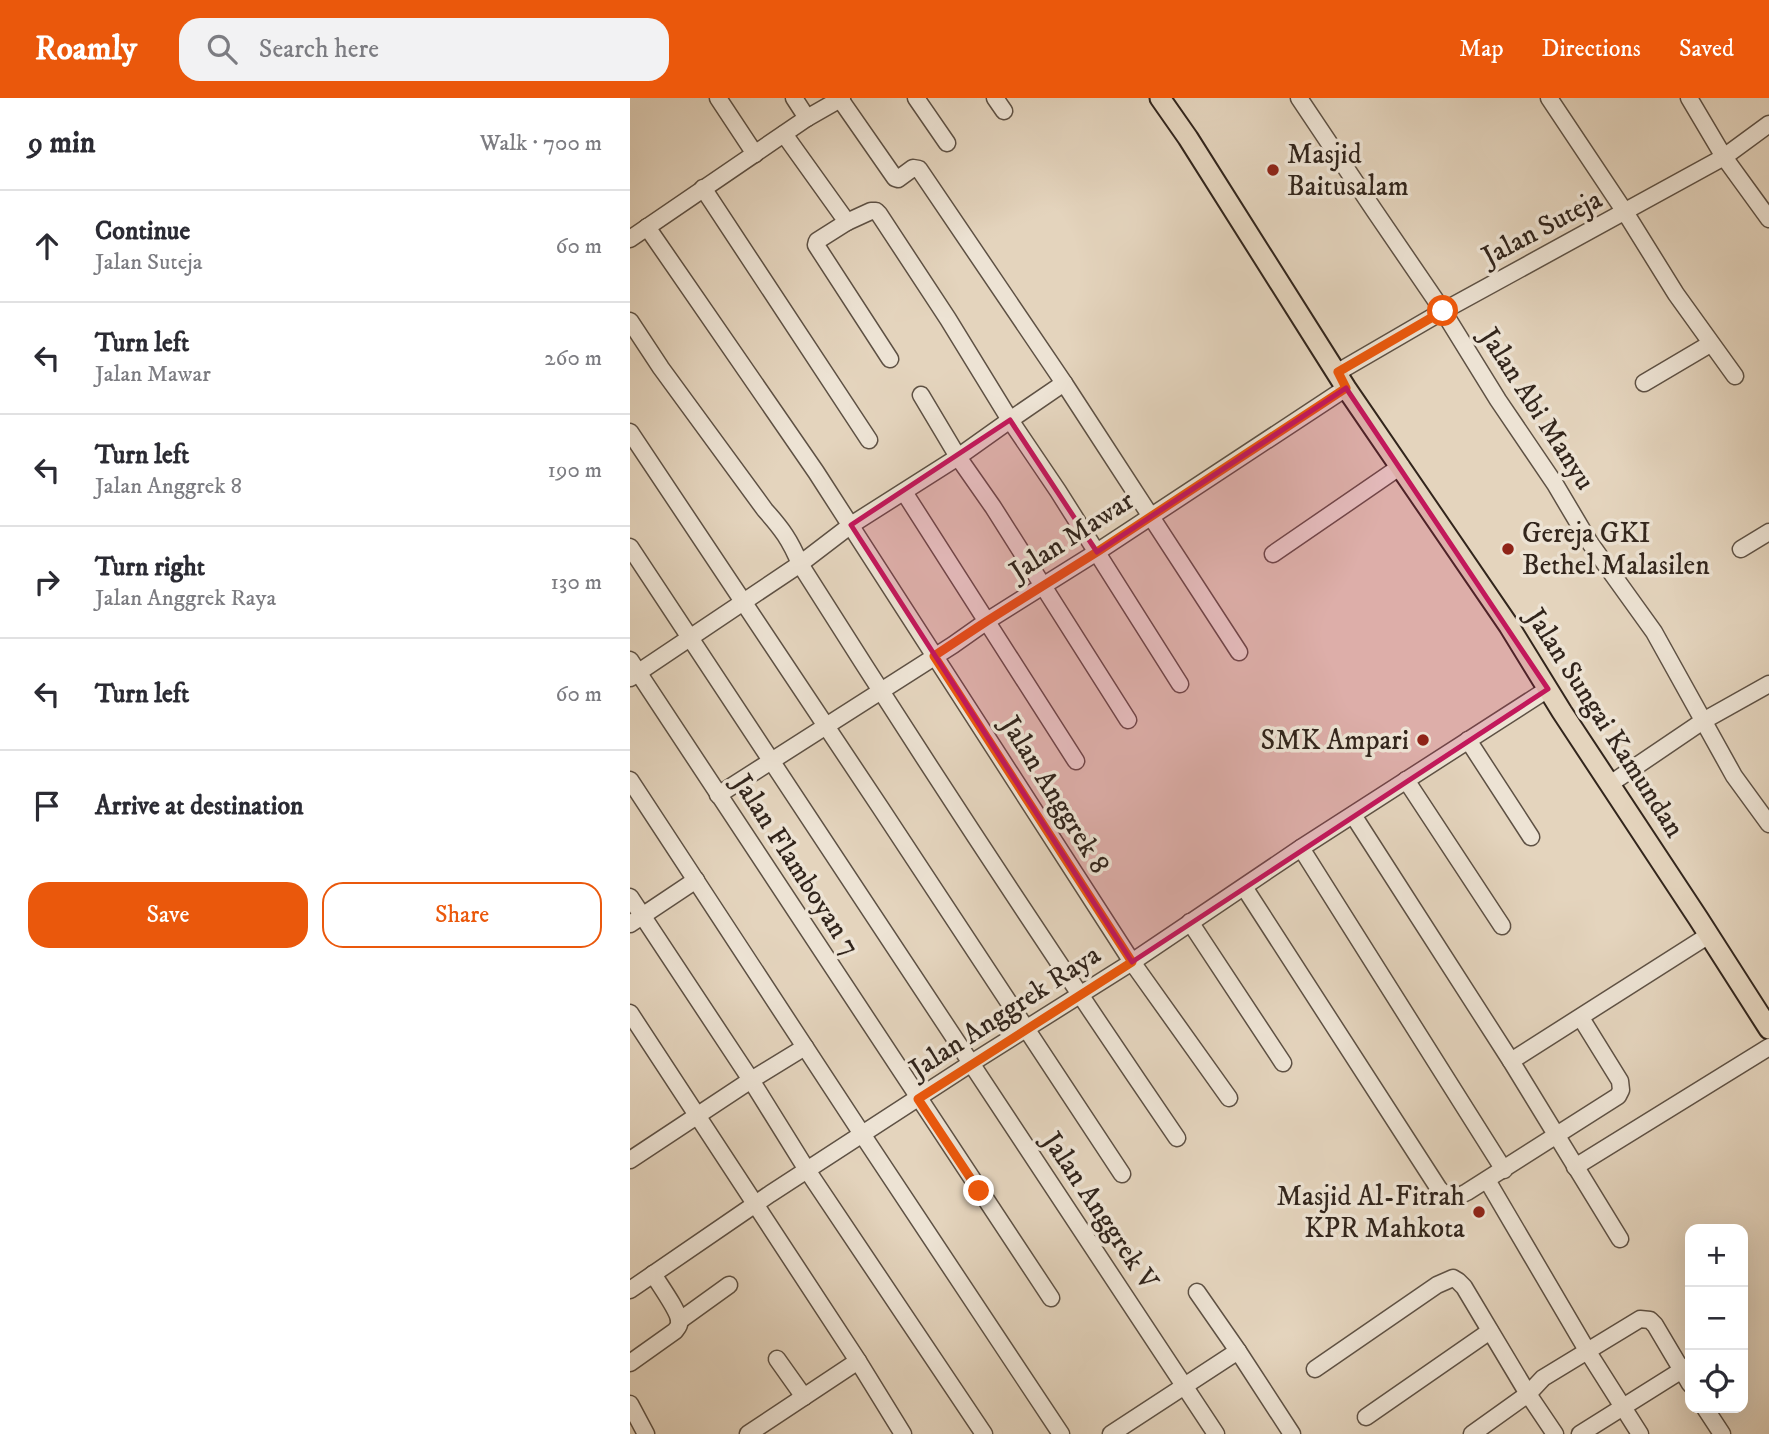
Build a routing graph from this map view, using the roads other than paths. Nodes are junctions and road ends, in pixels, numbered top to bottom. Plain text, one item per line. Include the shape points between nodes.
1 (718, 98) edge
2 (794, 98) edge
3 (916, 98) edge
4 (1160, 98) edge
5 (1299, 98) edge
6 (1549, 98) edge
7 (1689, 98) edge
8 (841, 99) edge
9 (807, 118) junction
10 (1769, 124) edge
11 (785, 134) junction
12 (947, 143) dead end
13 (755, 154) junction
14 (1724, 157) junction
15 (703, 188) junction
16 (1625, 212) junction
17 (1769, 219) edge
18 (847, 222) junction
19 (647, 227) junction
20 (630, 239) edge
21 (1443, 311) junction
22 (630, 321) edge
23 (1710, 344) junction
24 (890, 359) dead end
25 (1735, 376) dead end
26 (1342, 380) junction
27 (1064, 383) junction
28 (1644, 383) dead end
29 (921, 395) dead end
30 (1010, 420) junction
31 (630, 432) edge
32 (869, 440) dead end
33 (958, 457) junction
34 (1401, 466) junction
35 (904, 492) junction
36 (1152, 516) junction
37 (851, 526) junction
38 (1769, 532) edge
39 (630, 547) edge
40 (1741, 549) dead end
41 (1097, 552) junction
42 (1273, 554) dead end
43 (800, 564) junction
44 (1044, 586) junction
45 (744, 602) junction
46 (987, 621) junction
47 (691, 638) junction
48 (1239, 652) dead end
49 (934, 656) junction
50 (633, 670) edge
51 (1180, 684) dead end
52 (1769, 684) edge
53 (1548, 689) junction
54 (880, 691) junction
55 (1128, 720) dead end
56 (1703, 721) junction
57 (825, 726) junction
58 (1468, 740) junction
59 (771, 760) junction
60 (1076, 761) dead end
61 (630, 780) edge
62 (1406, 780) junction
63 (1610, 784) junction
64 (718, 795) junction
65 (1353, 815) junction
66 (1769, 824) edge
67 (1531, 837) dead end
68 (1301, 848) junction
69 (696, 880) junction
70 (1244, 887) junction
71 (630, 897) edge
72 (636, 920) edge
73 (1190, 922) junction
74 (1502, 926) dead end
75 (1709, 935) junction
76 (1132, 962) junction
77 (1079, 995) junction
78 (630, 1013) edge
79 (1581, 1018) junction
80 (1027, 1029) junction
81 (1769, 1029) edge
82 (805, 1047) junction
83 (1769, 1047) edge
84 (1511, 1061) junction
85 (1283, 1063) dead end
86 (970, 1064) junction
87 (751, 1080) junction
88 (1229, 1098) dead end
89 (918, 1099) junction
90 (696, 1116) junction
91 (862, 1134) junction
92 (1556, 1136) junction
93 (1177, 1138) dead end
94 (630, 1160) edge
95 (1575, 1167) junction
96 (807, 1170) junction
97 (1504, 1170) junction
98 (1122, 1174) dead end
99 (1488, 1180) junction
100 (755, 1205) junction
101 (1620, 1239) dead end
102 (653, 1274) junction
103 (729, 1285) dead end
104 (630, 1290) edge
105 (1197, 1292) dead end
106 (1051, 1298) dead end
107 (679, 1321) junction
108 (1490, 1331) junction
109 (1238, 1352) junction
110 (1588, 1352) junction
111 (777, 1359) dead end
112 (858, 1361) junction
113 (630, 1363) edge
114 (1315, 1369) dead end
115 (1685, 1369) edge
116 (1685, 1375) edge
117 (1185, 1386) junction
118 (1528, 1394) junction
119 (804, 1397) junction
120 (630, 1404) edge
121 (1623, 1406) junction
122 (1707, 1413) edge
123 (1366, 1418) dead end
124 (1136, 1427) edge
125 (1714, 1431) edge
126 (754, 1432) edge
127 (646, 1434) edge
128 (903, 1434) edge
129 (984, 1434) edge
130 (1061, 1434) edge
131 (1111, 1434) edge
132 (1216, 1434) edge
133 (1292, 1434) edge
134 (1472, 1434) edge
135 (1555, 1434) edge
136 (1580, 1434) edge
137 (1640, 1434) edge

1 - 13 street
2 - 9 street
3 - 12 street
4 - 26 main road, Jalan Sungai Kamundan
5 - 21 street, Jalan Abi Manyu
6 - 16 street
7 - 14 street
8 - 9 street
8 - 27 street via 895,178 919,169
9 - 11 street
10 - 14 street, Jalan Suteja
11 - 13 street
11 - 18 street
13 - 15 street
14 - 16 street, Jalan Suteja
14 - 17 street
15 - 19 street
15 - 32 street
16 - 21 street, Jalan Suteja
16 - 23 street
18 - 24 street via 816,245
18 - 30 street via 876,211
19 - 20 street
19 - 37 street, Jalan Anggrek 8
21 - 26 street, Jalan Suteja
21 - 56 street, Jalan Abi Manyu via 1590,543 1654,632
22 - 43 street via 782,528
23 - 25 street
23 - 28 street
26 - 34 main road, Jalan Sungai Kamundan
26 - 36 street, Jalan Mawar
27 - 30 street
27 - 36 street
29 - 33 street
30 - 33 street
30 - 41 street
31 - 45 street
33 - 35 street
33 - 44 street
34 - 42 street
34 - 53 main road, Jalan Sungai Kamundan
35 - 37 street
35 - 46 street
36 - 41 street, Jalan Mawar
36 - 48 street
37 - 43 street
37 - 49 street, Jalan Anggrek 8
38 - 40 street
39 - 47 street, Jalan Anggrek V
41 - 44 street, Jalan Mawar
41 - 51 street
43 - 45 street
43 - 54 street
44 - 46 street, Jalan Mawar
44 - 55 street
45 - 47 street
45 - 57 street
46 - 49 street, Jalan Mawar
46 - 60 street
47 - 50 street
47 - 59 street, Jalan Anggrek V
49 - 54 street, Jalan Mawar
49 - 76 street, Jalan Anggrek 8
50 - 64 street, Jalan Flamboyan 7
52 - 56 street
53 - 58 street, Jalan Anggrek Raya
53 - 63 main road, Jalan Sungai Kamundan
54 - 57 street, Jalan Mawar
54 - 77 street
56 - 63 street
56 - 66 street, Jalan Abi Manyu via 1734,776
57 - 59 street, Jalan Mawar
57 - 80 street
58 - 62 street, Jalan Anggrek Raya
58 - 67 street
59 - 64 street, Jalan Mawar
59 - 86 street, Jalan Anggrek V
61 - 69 street
62 - 65 street, Jalan Anggrek Raya
62 - 74 street
63 - 75 main road, Jalan Sungai Kamundan
64 - 89 street, Jalan Flamboyan 7
65 - 68 street, Jalan Anggrek Raya
65 - 84 street
68 - 70 street, Jalan Anggrek Raya
68 - 97 street
69 - 72 street
69 - 82 street
70 - 73 street, Jalan Anggrek Raya
70 - 99 street via 1439,1189 1456,1198
71 - 72 street
72 - 87 street
73 - 76 street, Jalan Anggrek Raya
73 - 85 street
75 - 79 street
75 - 81 main road, Jalan Sungai Kamundan
76 - 77 street, Jalan Anggrek Raya
76 - 88 street, Jalan Anggrek 8
77 - 80 street, Jalan Anggrek Raya
77 - 93 street
78 - 90 street
79 - 84 street
79 - 92 street via 1621,1090
80 - 86 street, Jalan Anggrek Raya
80 - 98 street
82 - 87 street
82 - 91 street
83 - 95 street
84 - 92 street
86 - 89 street, Jalan Anggrek Raya
86 - 117 street, Jalan Anggrek V
87 - 90 street
87 - 96 street
89 - 91 street, Jalan Anggrek Raya
89 - 106 street, Jalan Flamboyan 7
90 - 94 street
90 - 100 street
91 - 96 street, Jalan Anggrek Raya
91 - 130 street
92 - 95 street
92 - 97 street
95 - 101 street
96 - 100 street, Jalan Anggrek Raya
96 - 129 street
97 - 99 street
99 - 110 street
100 - 102 street, Jalan Anggrek Raya
100 - 112 street
102 - 104 street, Jalan Anggrek Raya
102 - 107 street
103 - 107 street
105 - 109 street
107 - 113 street via 676,1331
108 - 114 street via 1464,1287 1453,1278
108 - 118 street
108 - 123 street
109 - 117 street
109 - 133 street
110 - 115 street via 1645,1318 1655,1325
110 - 118 street via 1543,1378
110 - 121 street
111 - 119 street
112 - 119 street
112 - 128 street
116 - 121 street
117 - 124 street
117 - 132 street, Jalan Anggrek V
118 - 134 street
118 - 135 street
119 - 126 street
120 - 127 street
121 - 136 street
121 - 137 street
122 - 125 street
124 - 131 street

